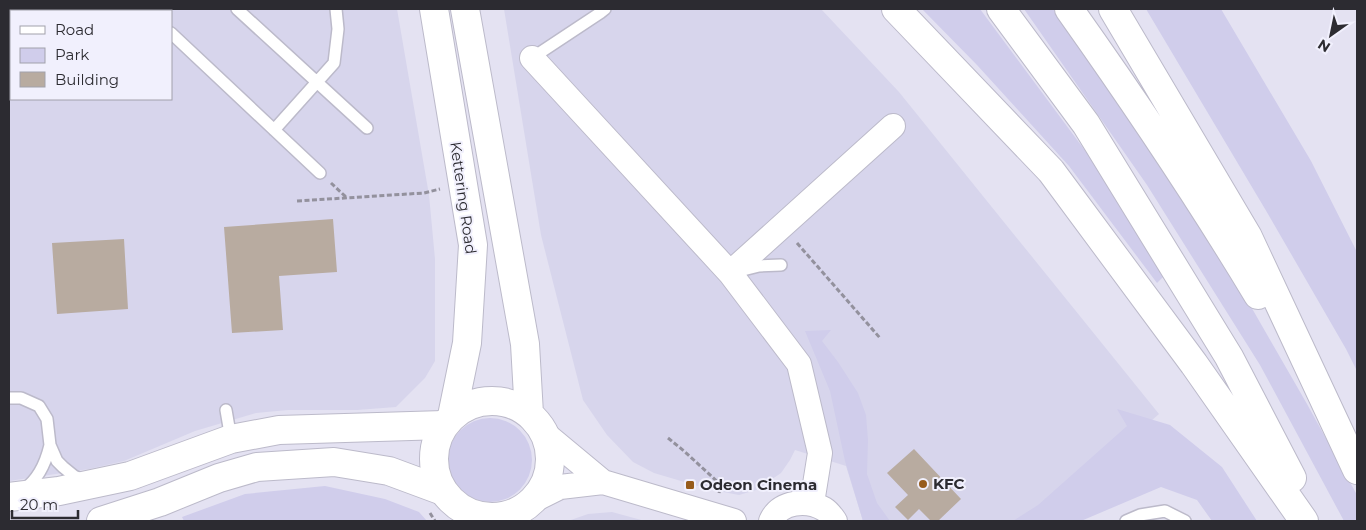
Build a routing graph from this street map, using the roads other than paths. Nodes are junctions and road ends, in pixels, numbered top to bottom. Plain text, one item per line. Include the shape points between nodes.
1 (237, 9) edge
2 (336, 9) edge
3 (434, 9) edge
4 (465, 9) edge
5 (606, 9) edge
6 (896, 9) edge
7 (1001, 9) edge
8 (1069, 9) edge
9 (1113, 9) edge
10 (172, 34) edge
11 (532, 58) joint
12 (317, 82) junction
13 (892, 126) dead end
14 (367, 128) dead end
15 (274, 130) junction
16 (320, 173) dead end
17 (781, 265) dead end
18 (730, 273) junction
19 (9, 398) edge
20 (226, 410) dead end
21 (448, 420) junction
22 (536, 424) junction
23 (1339, 433) junction
24 (231, 440) junction
25 (50, 445) junction
26 (1357, 470) edge
27 (102, 482) junction
28 (603, 482) junction
29 (10, 497) edge
30 (812, 503) junction
31 (454, 506) edge
32 (527, 509) edge
33 (101, 521) edge
34 (734, 521) edge
35 (771, 521) edge
36 (835, 521) edge
37 (1126, 521) edge
38 (1185, 521) edge
39 (1304, 521) edge
40 (1315, 521) edge

1 - 12 lane
2 - 12 lane via 338,28 334,63
3 - 21 main road, Kettering Road via 473,245 467,343
4 - 22 main road via 525,344
5 - 11 lane
6 - 39 main road via 1051,171 1194,364
7 - 40 main road via 1086,124 1229,357
8 - 23 main road via 1126,89 1236,259
9 - 23 main road via 1248,238
10 - 15 lane
11 - 18 street
12 - 14 lane
12 - 15 lane
13 - 18 street
15 - 16 lane
17 - 18 lane
18 - 30 street via 799,364 820,453
19 - 25 lane via 21,398 39,406 47,419
20 - 24 lane
21 - 22 main road via 466,407 498,401 514,405
21 - 24 main road via 278,430
21 - 31 main road via 436,440 433,457 435,475
22 - 28 street
22 - 32 main road via 550,450 550,468 544,485
23 - 26 main road
24 - 27 main road via 130,476
25 - 27 lane via 57,461 74,476
25 - 29 lane via 48,456 36,477 26,488
27 - 29 main road
28 - 32 street via 560,487
28 - 34 street
30 - 35 street via 797,503 784,508
30 - 36 street via 826,510
31 - 32 main road via 491,518
31 - 33 main road via 390,471 334,462 257,468 219,478
37 - 38 lane via 1165,511

